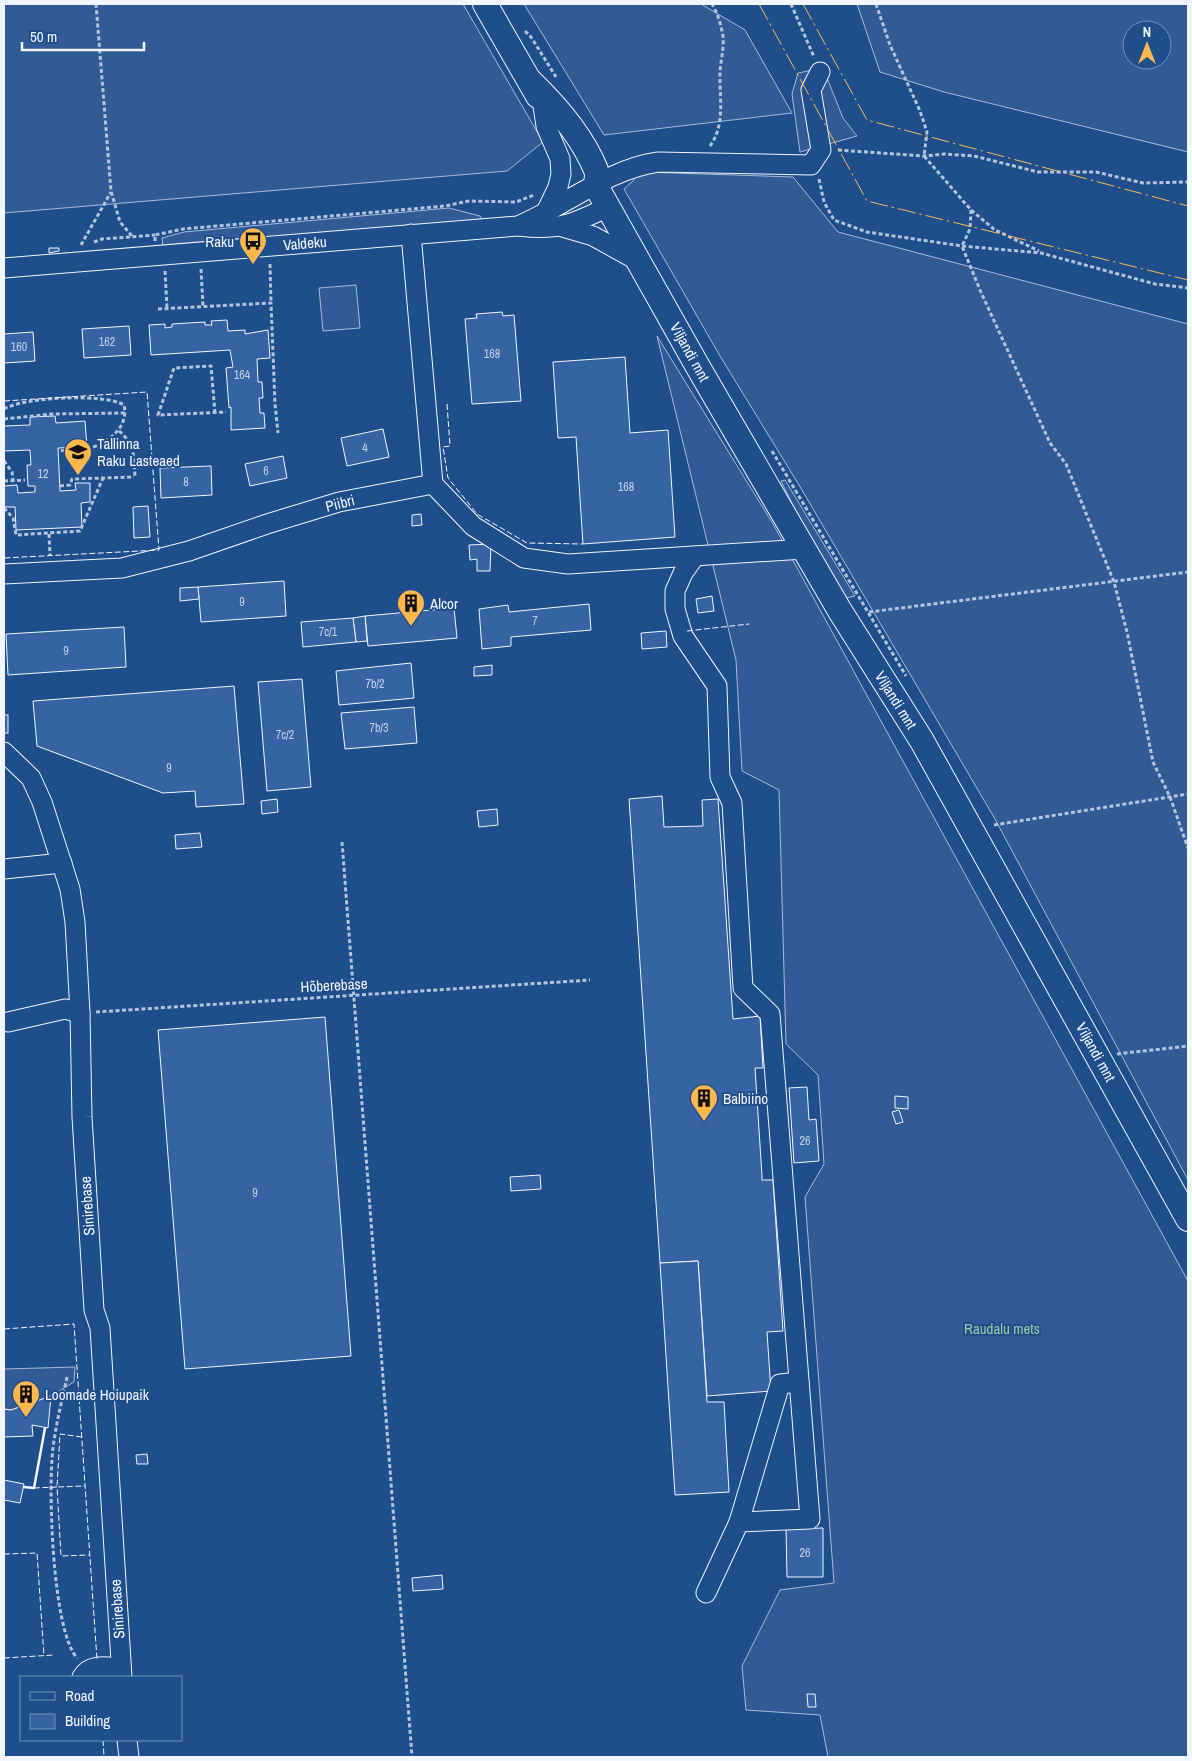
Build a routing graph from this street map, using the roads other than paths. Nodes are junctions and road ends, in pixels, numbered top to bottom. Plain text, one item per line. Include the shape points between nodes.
1 (485, 4) edge
2 (820, 72) road end
3 (530, 81) junction
4 (543, 106) junction
5 (596, 186) junction
6 (608, 206) junction
7 (545, 214) junction
8 (518, 226) junction
9 (562, 227) junction
10 (411, 234) junction
11 (640, 263) junction
12 (4, 268) edge
13 (433, 484) junction
14 (804, 549) junction
15 (695, 556) junction
16 (4, 574) edge
17 (4, 752) edge
18 (62, 863) junction
19 (4, 869) edge
20 (80, 1013) junction
21 (8, 1022) dead end
22 (1188, 1219) edge
23 (800, 1382) junction
24 (739, 1522) junction
25 (706, 1593) dead end
26 (87, 1673) edge
27 (121, 1673) edge
28 (127, 1741) edge
29 (129, 1757) edge

1 - 3 main road, Viljandi mnt
2 - 5 street, Valdeku via 811,90 816,157 658,162 624,170
3 - 4 main road, Viljandi mnt
3 - 5 main road, Viljandi mnt via 555,105 583,148 597,172
4 - 5 main road, Viljandi mnt via 584,179
4 - 7 street via 546,126 560,159 561,174
5 - 6 main road, Viljandi mnt
5 - 7 street, Valdeku
6 - 9 street
6 - 11 main road, Viljandi mnt
7 - 8 street, Valdeku
8 - 9 street
8 - 10 street, Valdeku
9 - 11 street via 593,236
10 - 12 street, Valdeku
10 - 13 street
11 - 14 main road, Viljandi mnt
13 - 15 street via 473,526 524,558 568,564
13 - 16 street, Piibri via 339,502 189,551 122,568
14 - 15 street
14 - 22 main road, Viljandi mnt via 922,741
15 - 23 street via 675,592 675,609 683,636 717,686 720,777 732,803 743,988 770,1014
17 - 18 street, Sinirebase via 31,778
18 - 19 street
18 - 20 street, Sinirebase via 75,922
20 - 21 street via 65,1009
20 - 27 street, Sinirebase via 82,1117 94,1329
23 - 24 street via 780,1384
23 - 24 street via 810,1519
24 - 25 street
26 - 27 street
28 - 29 street

